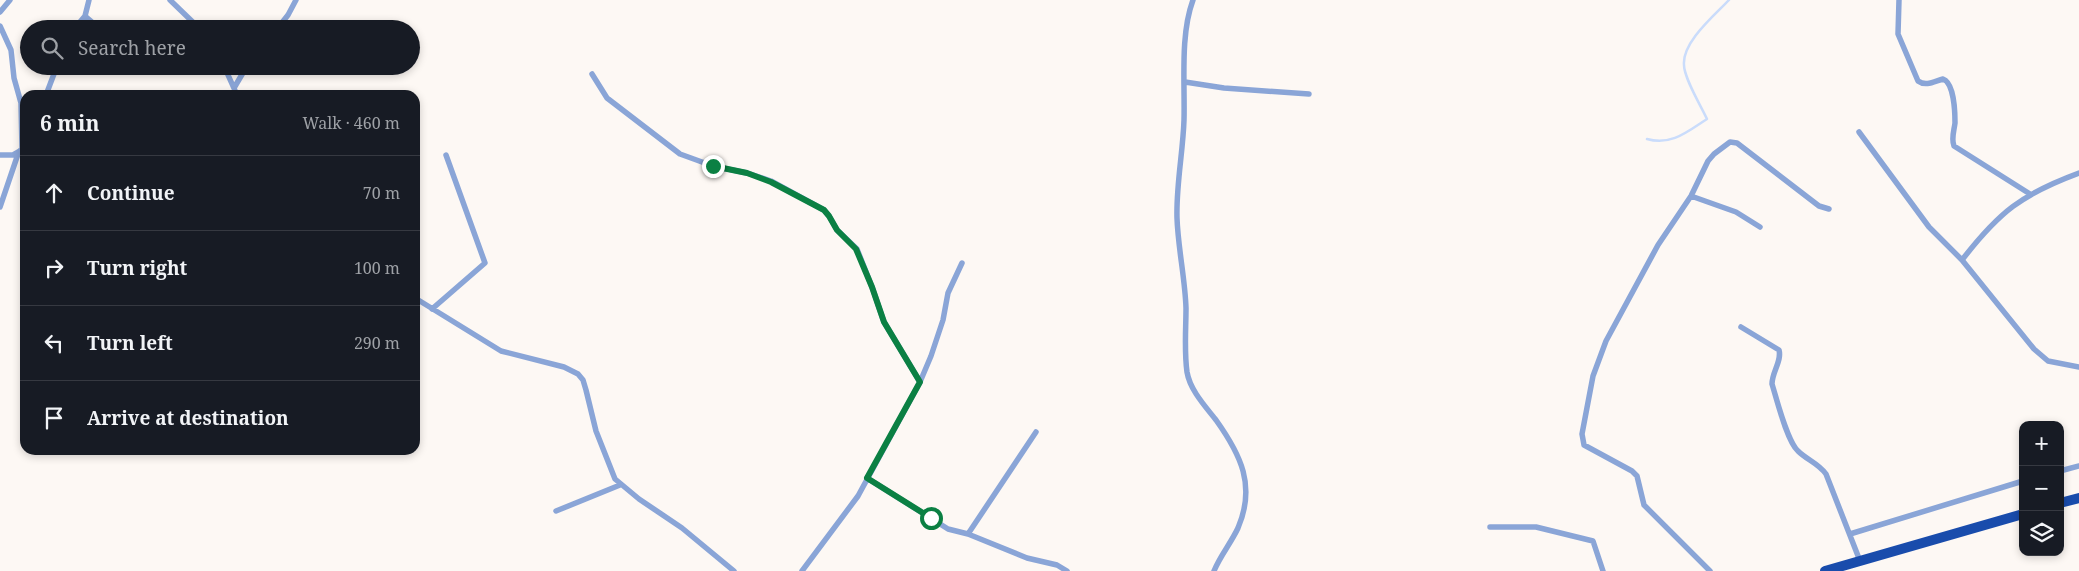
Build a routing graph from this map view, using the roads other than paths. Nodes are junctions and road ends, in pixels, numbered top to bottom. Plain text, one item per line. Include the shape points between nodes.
1 (10, 0) edge
2 (89, 0) edge
3 (170, 0) edge
4 (296, 0) edge
5 (1193, 0) edge
6 (1899, 0) edge
7 (0, 12) edge
8 (85, 16) junction
9 (82, 20) edge
10 (90, 20) edge
11 (191, 20) edge
12 (284, 20) edge
13 (0, 26) edge
14 (592, 74) dead end
15 (54, 75) edge
16 (228, 75) edge
17 (242, 75) edge
18 (1185, 82) junction
19 (234, 88) joint
20 (48, 90) edge
21 (1309, 94) dead end
22 (20, 95) edge
23 (1859, 132) dead end
24 (20, 151) edge
25 (18, 154) junction
26 (0, 155) edge
27 (446, 155) dead end
28 (2079, 173) edge
29 (2030, 194) junction
30 (1691, 196) junction
31 (0, 207) edge
32 (1829, 209) dead end
33 (1760, 226) dead end
34 (1962, 260) junction
35 (962, 263) dead end
36 (420, 301) edge
37 (432, 309) junction
38 (1741, 327) dead end
39 (2079, 367) edge
40 (920, 382) junction
41 (1036, 432) dead end
42 (2079, 466) edge
43 (2064, 470) edge
44 (867, 478) junction
45 (2019, 482) edge
46 (620, 485) junction
47 (2079, 498) edge
48 (2064, 502) edge
49 (556, 511) dead end
50 (2019, 515) edge
51 (1490, 527) dead end
52 (968, 534) junction
53 (1850, 534) junction
54 (1860, 561) junction
55 (734, 571) edge
56 (802, 571) edge
57 (1067, 571) edge
58 (1214, 571) edge
59 (1603, 571) edge
60 (1710, 571) edge
61 (1824, 571) edge

1 - 7 street
2 - 8 street
3 - 11 street
4 - 12 street
5 - 18 street via 1186,27
6 - 29 street via 1898,34 1918,81 1927,84 1943,79 1949,84 1954,113 1954,146
8 - 9 street
8 - 10 street
13 - 22 street via 11,50 14,78
14 - 40 street via 607,98 680,154 771,182 824,210 837,230 856,249 884,322
15 - 20 street
16 - 19 street
17 - 19 street
18 - 21 street
18 - 58 street via 1177,218 1186,306 1187,374 1194,391 1238,456 1247,492 1237,529
23 - 34 street via 1929,226
24 - 25 street
25 - 26 street
25 - 31 street
27 - 37 street via 485,263
28 - 29 street
29 - 34 street via 2000,215
30 - 32 street via 1708,161 1734,142 1819,206
30 - 33 street via 1736,212
30 - 60 street via 1658,244 1606,341 1593,376 1582,440 1586,447 1632,471 1644,506
34 - 39 street via 2041,356 2054,363
35 - 40 street via 948,292 943,320
36 - 37 street
37 - 46 street via 501,351 564,367 578,374 583,380 610,470
38 - 53 street via 1779,350 1780,358 1772,384 1791,438 1799,452 1826,474
40 - 44 street
41 - 52 street
42 - 43 street
44 - 52 street via 948,529
44 - 56 street via 858,496
45 - 53 street
46 - 49 street
46 - 55 street via 682,528
47 - 48 highway
50 - 54 highway
51 - 59 street via 1536,527 1593,542
52 - 57 street
53 - 54 street
54 - 61 highway

